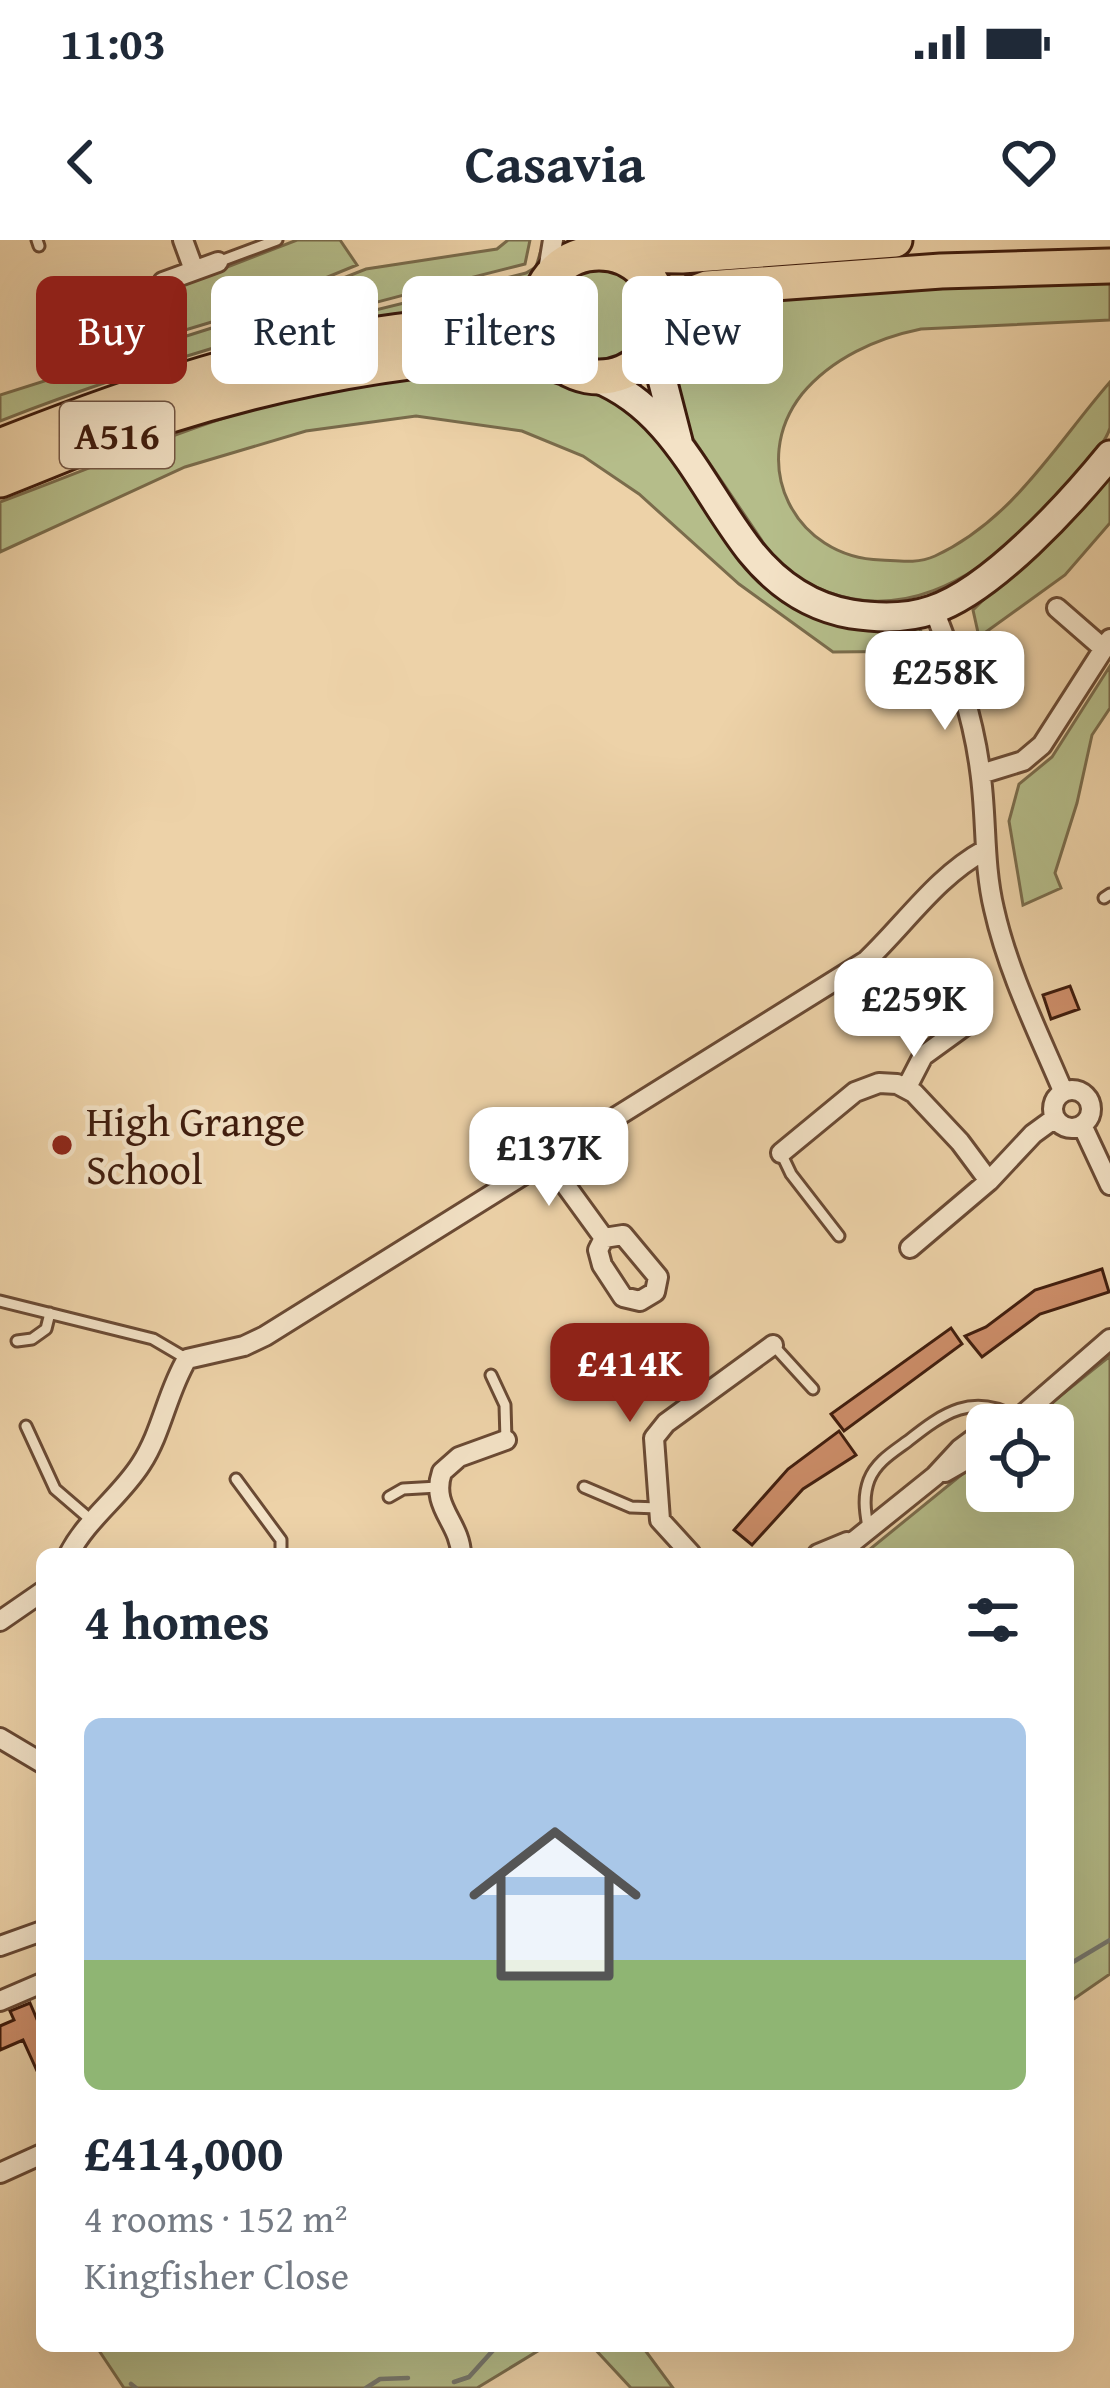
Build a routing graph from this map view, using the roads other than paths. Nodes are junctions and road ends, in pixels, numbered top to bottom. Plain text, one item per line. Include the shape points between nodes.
1 (183, 240) edge
2 (278, 240) edge
3 (553, 240) edge
4 (895, 240) edge
5 (605, 249) edge
6 (218, 262) joint
7 (1110, 266) edge
8 (194, 270) junction
9 (178, 276) edge
10 (546, 276) edge
11 (554, 276) edge
12 (647, 276) edge
13 (783, 282) edge
14 (402, 331) edge
15 (402, 365) edge
16 (598, 381) edge
17 (663, 384) edge
18 (680, 445) junction
19 (0, 446) edge
20 (1110, 454) edge
21 (0, 480) edge
22 (1057, 608) dead end
23 (934, 610) junction
24 (1107, 644) edge
25 (981, 774) junction
26 (985, 850) junction
27 (981, 1014) dead end
28 (907, 1087) junction
29 (1063, 1091) junction
30 (1110, 1093) edge
31 (1090, 1102) junction
32 (1055, 1118) junction
33 (1082, 1125) junction
34 (781, 1153) joint
35 (548, 1161) junction
36 (988, 1181) junction
37 (1110, 1184) edge
38 (838, 1236) dead end
39 (604, 1238) dead end
40 (910, 1248) dead end
41 (0, 1300) edge
42 (50, 1313) junction
43 (1110, 1339) edge
44 (17, 1341) dead end
45 (773, 1346) joint
46 (187, 1359) junction
47 (490, 1375) dead end
48 (813, 1389) dead end
49 (1034, 1404) edge
50 (966, 1407) edge
51 (26, 1426) dead end
52 (506, 1440) joint
53 (966, 1445) edge
54 (966, 1460) edge
55 (935, 1477) junction
56 (236, 1479) dead end
57 (584, 1486) dead end
58 (438, 1487) junction
59 (389, 1497) dead end
60 (658, 1508) junction
61 (91, 1520) junction
62 (868, 1527) junction
63 (845, 1547) edge
64 (73, 1548) edge
65 (281, 1548) edge
66 (461, 1548) edge
67 (686, 1548) edge
68 (36, 1596) edge
69 (0, 1621) edge
70 (0, 1738) edge
71 (36, 1759) edge
72 (36, 1933) edge
73 (0, 1946) edge
74 (36, 1986) edge
75 (0, 2001) edge
76 (36, 2157) edge
77 (0, 2174) edge

1 - 8 street
2 - 6 lane
3 - 10 street
4 - 5 highway via 666,257
5 - 11 highway via 566,262
5 - 12 highway
6 - 8 street
7 - 13 highway
8 - 9 street
14 - 19 highway, A516 via 187,379
15 - 21 highway, A516 via 217,401
16 - 18 street via 636,398
17 - 18 street
18 - 23 street via 752,553 786,586 856,615
20 - 23 street via 1009,561
22 - 24 street
23 - 25 street
24 - 25 street via 1042,745 1023,761
25 - 26 street
26 - 29 street via 1009,963
26 - 35 street via 958,864 866,961
27 - 28 street via 922,1056
28 - 34 street via 879,1083 855,1092
28 - 36 street
29 - 31 street via 1082,1092
29 - 32 street via 1052,1106
30 - 31 street
31 - 33 street
32 - 33 street
32 - 36 street
33 - 37 street
34 - 38 lane
35 - 39 street
35 - 46 street via 265,1336
36 - 40 street
41 - 42 lane
42 - 44 lane via 46,1329
42 - 46 lane via 153,1339
43 - 49 street
45 - 48 lane
45 - 60 street via 658,1431
46 - 61 street via 146,1455
47 - 52 lane via 506,1406
50 - 62 lane via 938,1417 873,1472
51 - 61 lane via 55,1489
52 - 58 street via 450,1463
53 - 55 street
54 - 55 street
55 - 62 street
56 - 65 lane
57 - 60 lane via 631,1507
58 - 59 lane
58 - 66 street
60 - 67 street
61 - 64 street
62 - 63 street
68 - 69 street
70 - 71 street
72 - 73 street
74 - 75 street
76 - 77 street

